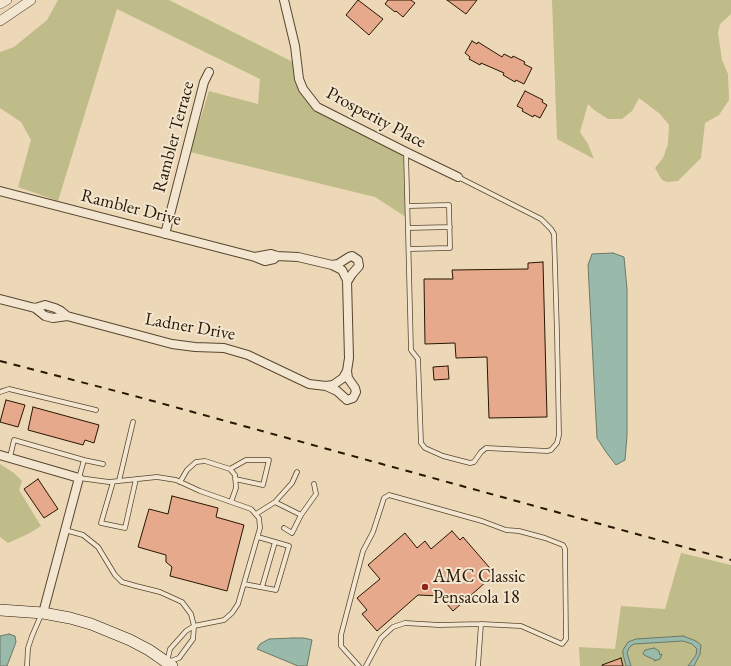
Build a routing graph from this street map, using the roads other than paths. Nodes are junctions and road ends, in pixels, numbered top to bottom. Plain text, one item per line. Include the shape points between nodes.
1 (7, 0) edge
2 (31, 0) edge
3 (284, 0) edge
4 (0, 4) edge
5 (0, 21) edge
6 (209, 72) dead end
7 (406, 152) junction
8 (458, 177) joint
9 (0, 191) edge
10 (408, 206) junction
11 (450, 227) junction
12 (408, 228) junction
13 (165, 234) junction
14 (408, 249) junction
15 (332, 265) junction
16 (347, 282) junction
17 (0, 299) edge
18 (347, 371) junction
19 (326, 386) junction
20 (0, 392) edge
21 (96, 410) dead end
22 (133, 422) dead end
23 (0, 455) edge
24 (10, 457) junction
25 (84, 460) junction
26 (103, 464) dead end
27 (230, 469) junction
28 (297, 472) dead end
29 (79, 478) junction
30 (136, 479) junction
31 (235, 479) junction
32 (119, 481) junction
33 (113, 482) junction
34 (180, 482) junction
35 (314, 484) dead end
36 (231, 502) junction
37 (275, 502) junction
38 (256, 514) junction
39 (301, 515) junction
40 (284, 528) dead end
41 (65, 530) junction
42 (258, 537) junction
43 (275, 542) junction
44 (244, 584) junction
45 (262, 587) junction
46 (0, 610) edge
47 (43, 613) junction
48 (481, 624) junction
49 (194, 626) junction
50 (170, 664) edge
51 (26, 666) edge
52 (359, 666) edge
53 (366, 666) edge
54 (478, 666) edge

1 - 4 street
2 - 5 street
3 - 7 street, Prosperity Place via 295,46 299,79 309,98 317,107
6 - 13 street, Rambler Terrace via 204,82
7 - 8 street, Prosperity Place
7 - 10 lane
8 - 14 lane via 541,219 554,234 559,435 555,447 547,451 486,448 474,462 470,463 443,456 425,448 421,443 418,359 411,350
9 - 13 street, Rambler Drive
10 - 11 lane via 449,204
10 - 12 lane
11 - 12 lane
11 - 14 lane via 450,248
12 - 14 lane
13 - 15 street, Rambler Drive via 255,256 271,254 298,257
15 - 16 street, Rambler Drive via 346,274
15 - 16 street via 352,256 358,260 359,266
16 - 18 street via 350,358
17 - 19 street, Ladner Drive via 35,308 45,305 67,316 172,344 224,348 309,384
18 - 19 street via 339,382
18 - 19 street, Ladner Drive via 356,392 353,398 346,400 337,391
20 - 21 lane via 9,390
22 - 32 lane
23 - 24 street
24 - 25 lane via 14,440
24 - 29 street
25 - 26 lane
25 - 29 lane
27 - 31 lane
27 - 31 lane via 246,460 269,460 263,485
27 - 34 lane via 205,461 196,462 187,470
28 - 37 lane
29 - 33 lane
29 - 41 street
30 - 32 lane
30 - 33 lane via 125,528 101,523
30 - 34 lane via 157,477
31 - 36 lane via 236,488
32 - 33 lane
34 - 36 lane
35 - 39 lane via 316,494
36 - 38 lane via 251,509
37 - 38 lane
37 - 39 lane
38 - 42 lane via 260,528
39 - 40 lane via 292,533
41 - 47 street
41 - 49 lane via 83,535 98,547 122,582 160,592 182,602 191,614
42 - 43 lane
42 - 44 lane
43 - 45 lane
43 - 45 lane via 289,546 276,590
44 - 45 lane
44 - 49 lane via 238,604 224,620
46 - 47 main road
47 - 50 main road via 70,618 111,631
47 - 51 lane via 28,648
48 - 52 lane via 521,626 559,643 564,642 567,636 563,545 389,495 384,498 373,532 363,551 341,635 341,646
48 - 53 lane via 399,624 381,638
48 - 54 lane
49 - 50 lane via 193,639 179,658
49 - 50 lane via 170,649

